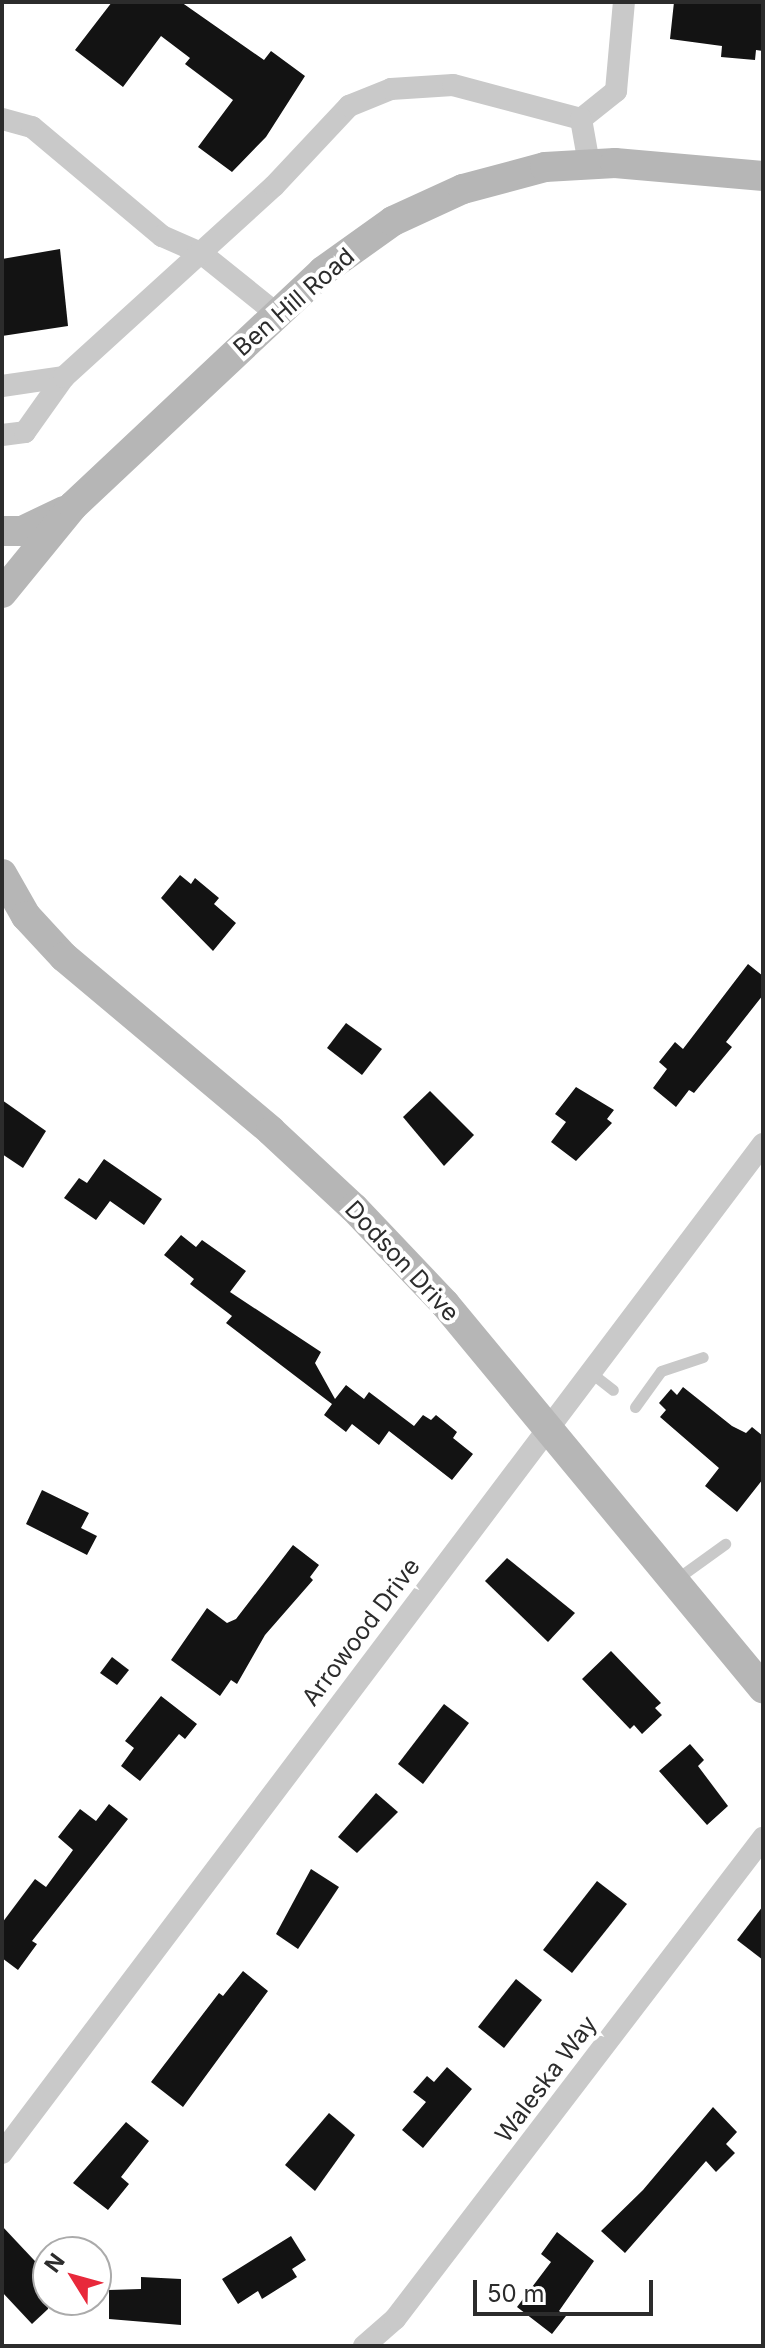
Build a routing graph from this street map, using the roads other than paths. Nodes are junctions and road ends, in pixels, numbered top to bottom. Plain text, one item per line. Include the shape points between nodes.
1 (624, 2) edge
2 (2, 119) edge
3 (581, 119) junction
4 (589, 164) junction
5 (763, 176) edge
6 (201, 253) junction
7 (277, 314) junction
8 (64, 377) junction
9 (2, 386) edge
10 (2, 435) edge
11 (73, 506) junction
12 (2, 531) edge
13 (2, 593) edge
14 (2, 874) edge
15 (763, 1144) edge
16 (703, 1357) dead end
17 (590, 1372) junction
18 (613, 1390) dead end
19 (635, 1407) dead end
20 (548, 1427) junction
21 (725, 1544) dead end
22 (674, 1580) junction
23 (763, 1688) edge
24 (763, 1838) edge
25 (2, 2153) edge
26 (364, 2346) edge

1 - 3 street via 616,91
2 - 6 street via 32,127 162,236
3 - 4 street
3 - 6 street via 453,85 391,89 349,106
4 - 5 street, Ben Hill Road
4 - 7 street, Ben Hill Road via 545,167 463,189 393,221 323,271
6 - 7 street
6 - 8 street
7 - 11 street, Ben Hill Road
8 - 9 street
8 - 10 street via 25,432
11 - 12 street via 22,531
11 - 13 street, Ben Hill Road
14 - 20 street, Dodson Drive via 26,916 64,957 354,1208 445,1304
15 - 17 street, Arrowood Drive
16 - 19 lane via 661,1371
17 - 18 lane
17 - 20 street, Arrowood Drive
20 - 22 street, Dodson Drive
20 - 25 street, Arrowood Drive
21 - 22 lane
22 - 23 street, Dodson Drive
24 - 26 street, Waleska Way via 395,2319

